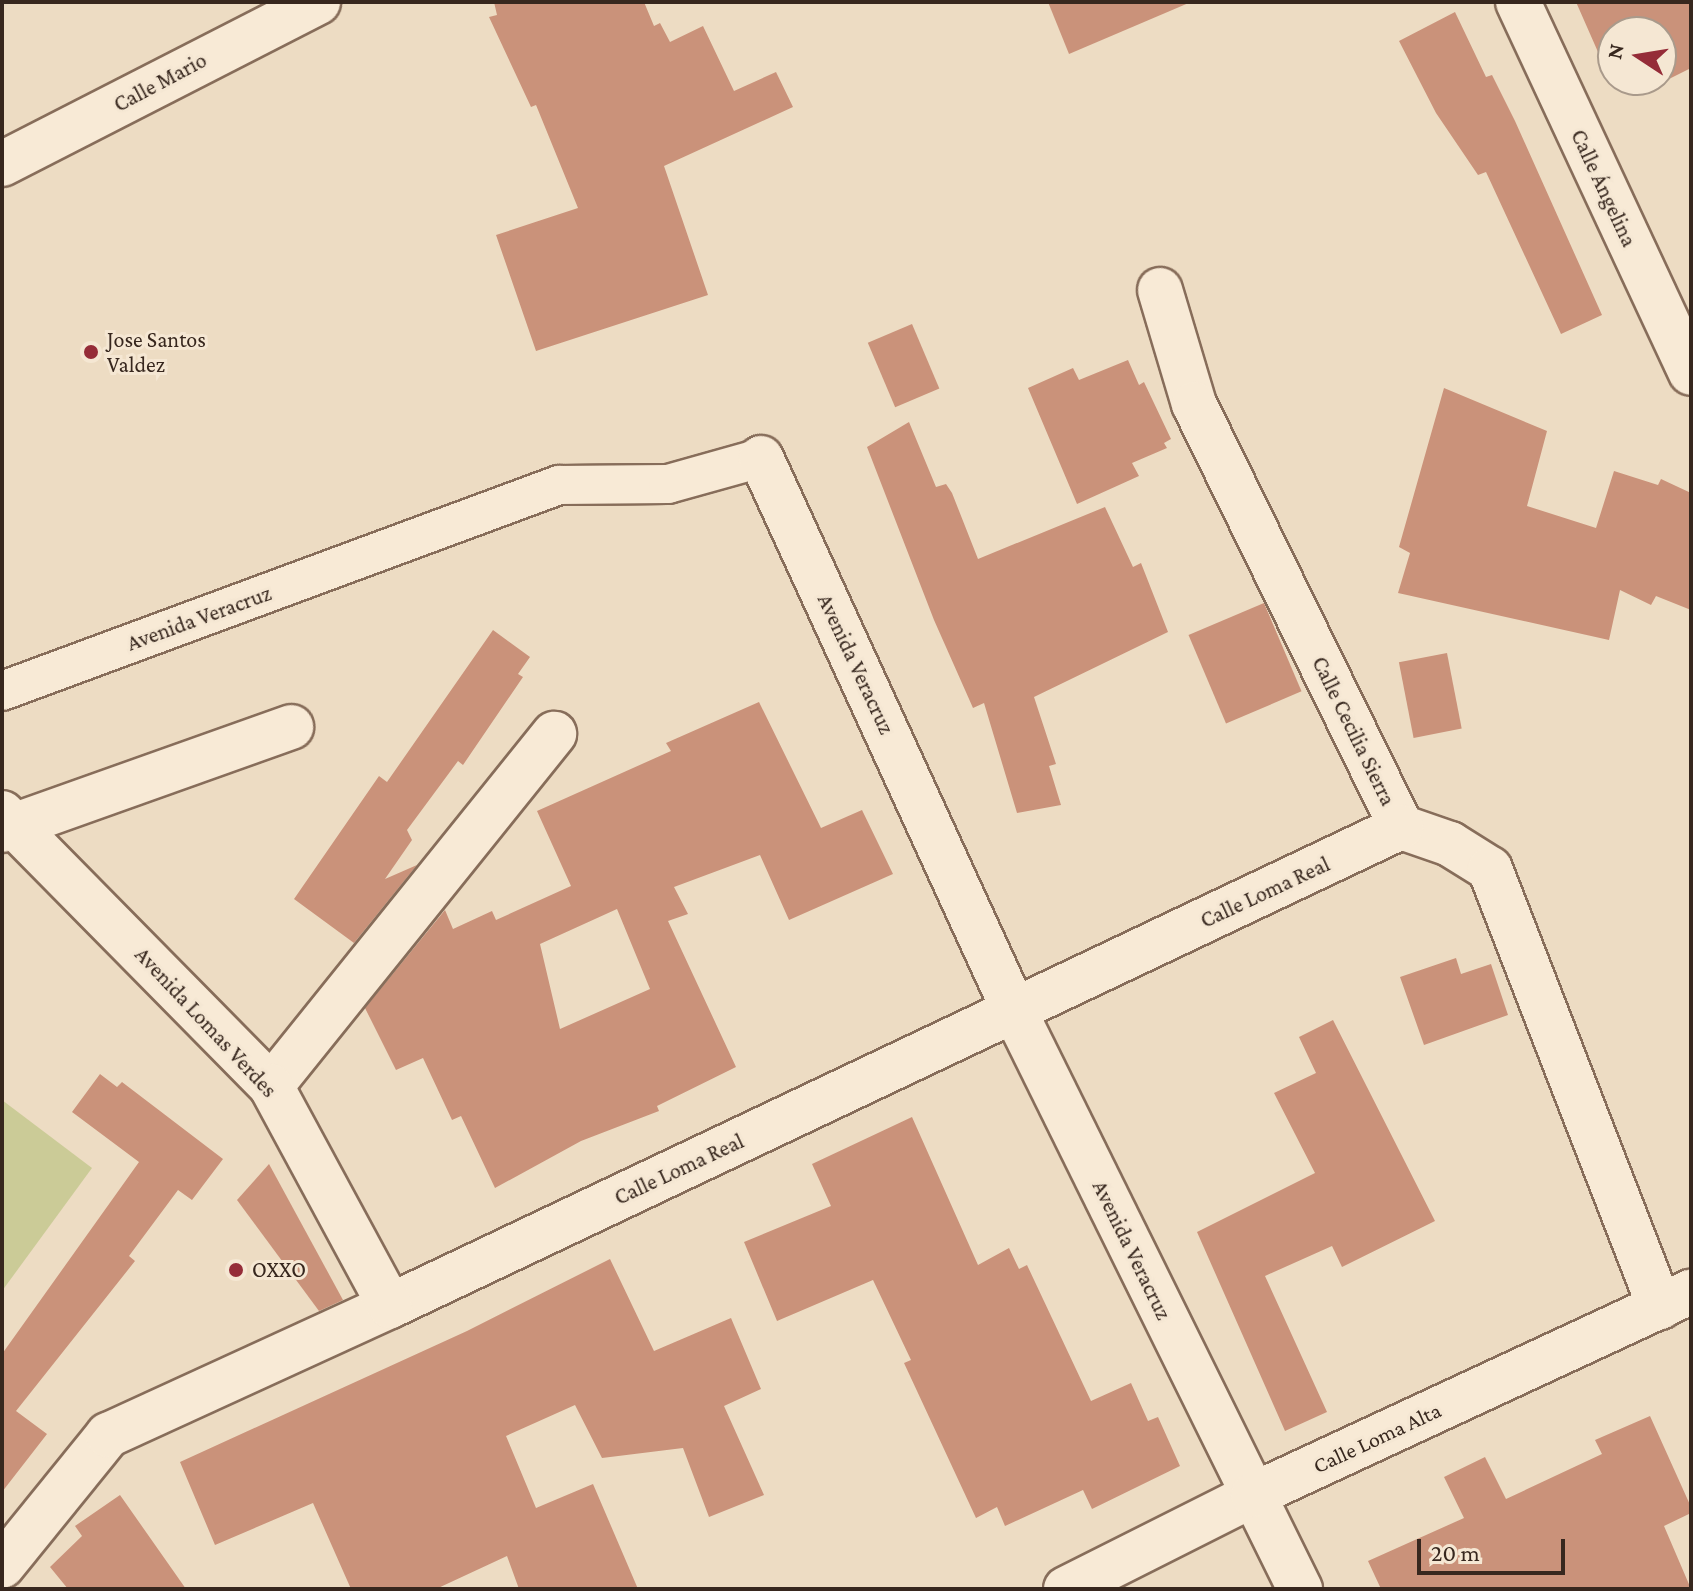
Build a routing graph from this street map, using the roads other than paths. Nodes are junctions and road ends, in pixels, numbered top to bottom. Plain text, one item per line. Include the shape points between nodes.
1 (318, 2) edge
2 (1518, 2) edge
3 (2, 164) edge
4 (1160, 290) dead end
5 (1691, 373) edge
6 (761, 458) joint
7 (2, 691) edge
8 (291, 727) dead end
9 (554, 734) dead end
10 (7, 823) edge
11 (1401, 827) junction
12 (1014, 1010) junction
13 (271, 1086) junction
14 (1675, 1299) edge
15 (390, 1306) junction
16 (1253, 1495) junction
17 (2, 1566) edge
18 (1066, 1589) edge
19 (1300, 1589) edge

1 - 3 street, Calle Mario
2 - 5 street, Calle Ángelina
4 - 11 street, Calle Cecilia Sierra via 1194,404
6 - 7 street, Avenida Veracruz via 668,484 559,485
6 - 12 street, Avenida Veracruz
8 - 10 street
9 - 13 street
10 - 13 street, Avenida Lomas Verdes
11 - 12 street, Calle Loma Real
11 - 14 street, Calle Cecilia Sierra via 1450,844 1490,869
12 - 15 street, Calle Loma Real
12 - 16 street, Avenida Veracruz
13 - 15 street, Avenida Lomas Verdes
14 - 16 street, Calle Loma Alta
15 - 17 street, Calle Loma Real via 108,1435
16 - 18 street, Calle Loma Alta
16 - 19 street, Avenida Veracruz

